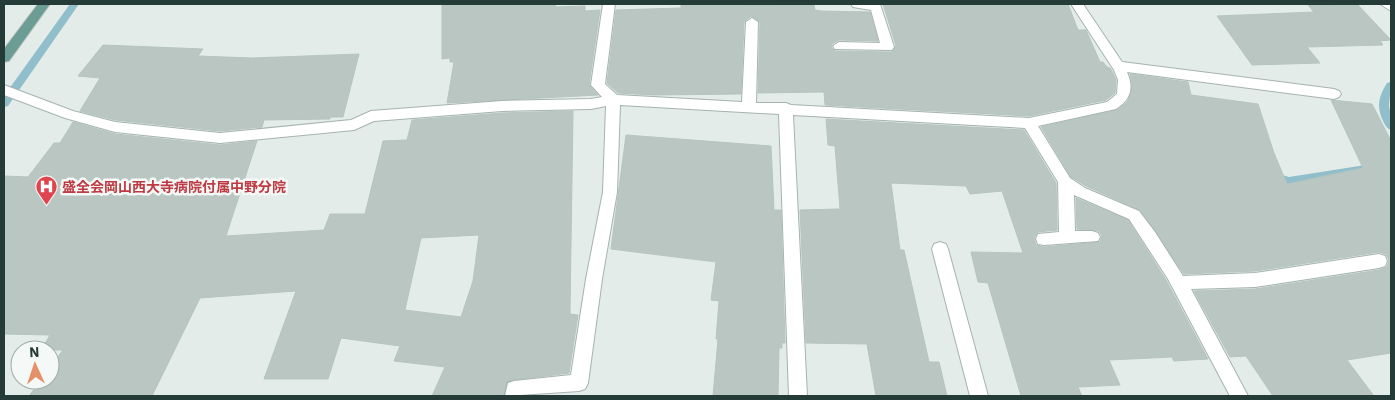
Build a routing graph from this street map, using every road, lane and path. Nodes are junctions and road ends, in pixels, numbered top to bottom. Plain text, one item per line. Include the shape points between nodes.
1 (44, 4) edge
2 (609, 4) edge
3 (858, 4) edge
4 (1077, 4) edge
5 (1386, 4) edge
6 (1391, 7) edge
7 (752, 22) dead end
8 (839, 46) dead end
9 (4, 58) edge
10 (1118, 66) junction
11 (9, 92) edge
12 (1334, 94) dead end
13 (613, 100) junction
14 (748, 106) junction
15 (786, 108) junction
16 (1029, 124) junction
17 (1065, 182) junction
18 (1092, 237) dead end
19 (1068, 238) junction
20 (1044, 240) dead end
21 (940, 249) dead end
22 (1379, 261) dead end
23 (1179, 284) junction
24 (514, 396) edge
25 (798, 396) edge
26 (979, 396) edge
27 (1239, 396) edge

1 - 9 main road
2 - 13 street via 598,84
3 - 8 street via 876,7 888,46
4 - 10 street
5 - 6 street
7 - 14 street
10 - 12 street
10 - 16 street via 1126,87 1122,99 1112,106
11 - 13 street via 70,115 115,127 220,138 354,125 371,116 502,106 591,104
13 - 14 street
13 - 24 street via 610,192 579,383 514,389
14 - 15 street
15 - 16 street
15 - 25 street
16 - 17 street
17 - 19 street
17 - 23 street via 1080,192 1134,215
18 - 19 street
19 - 20 street
21 - 26 street
22 - 23 street via 1255,280
23 - 27 street

